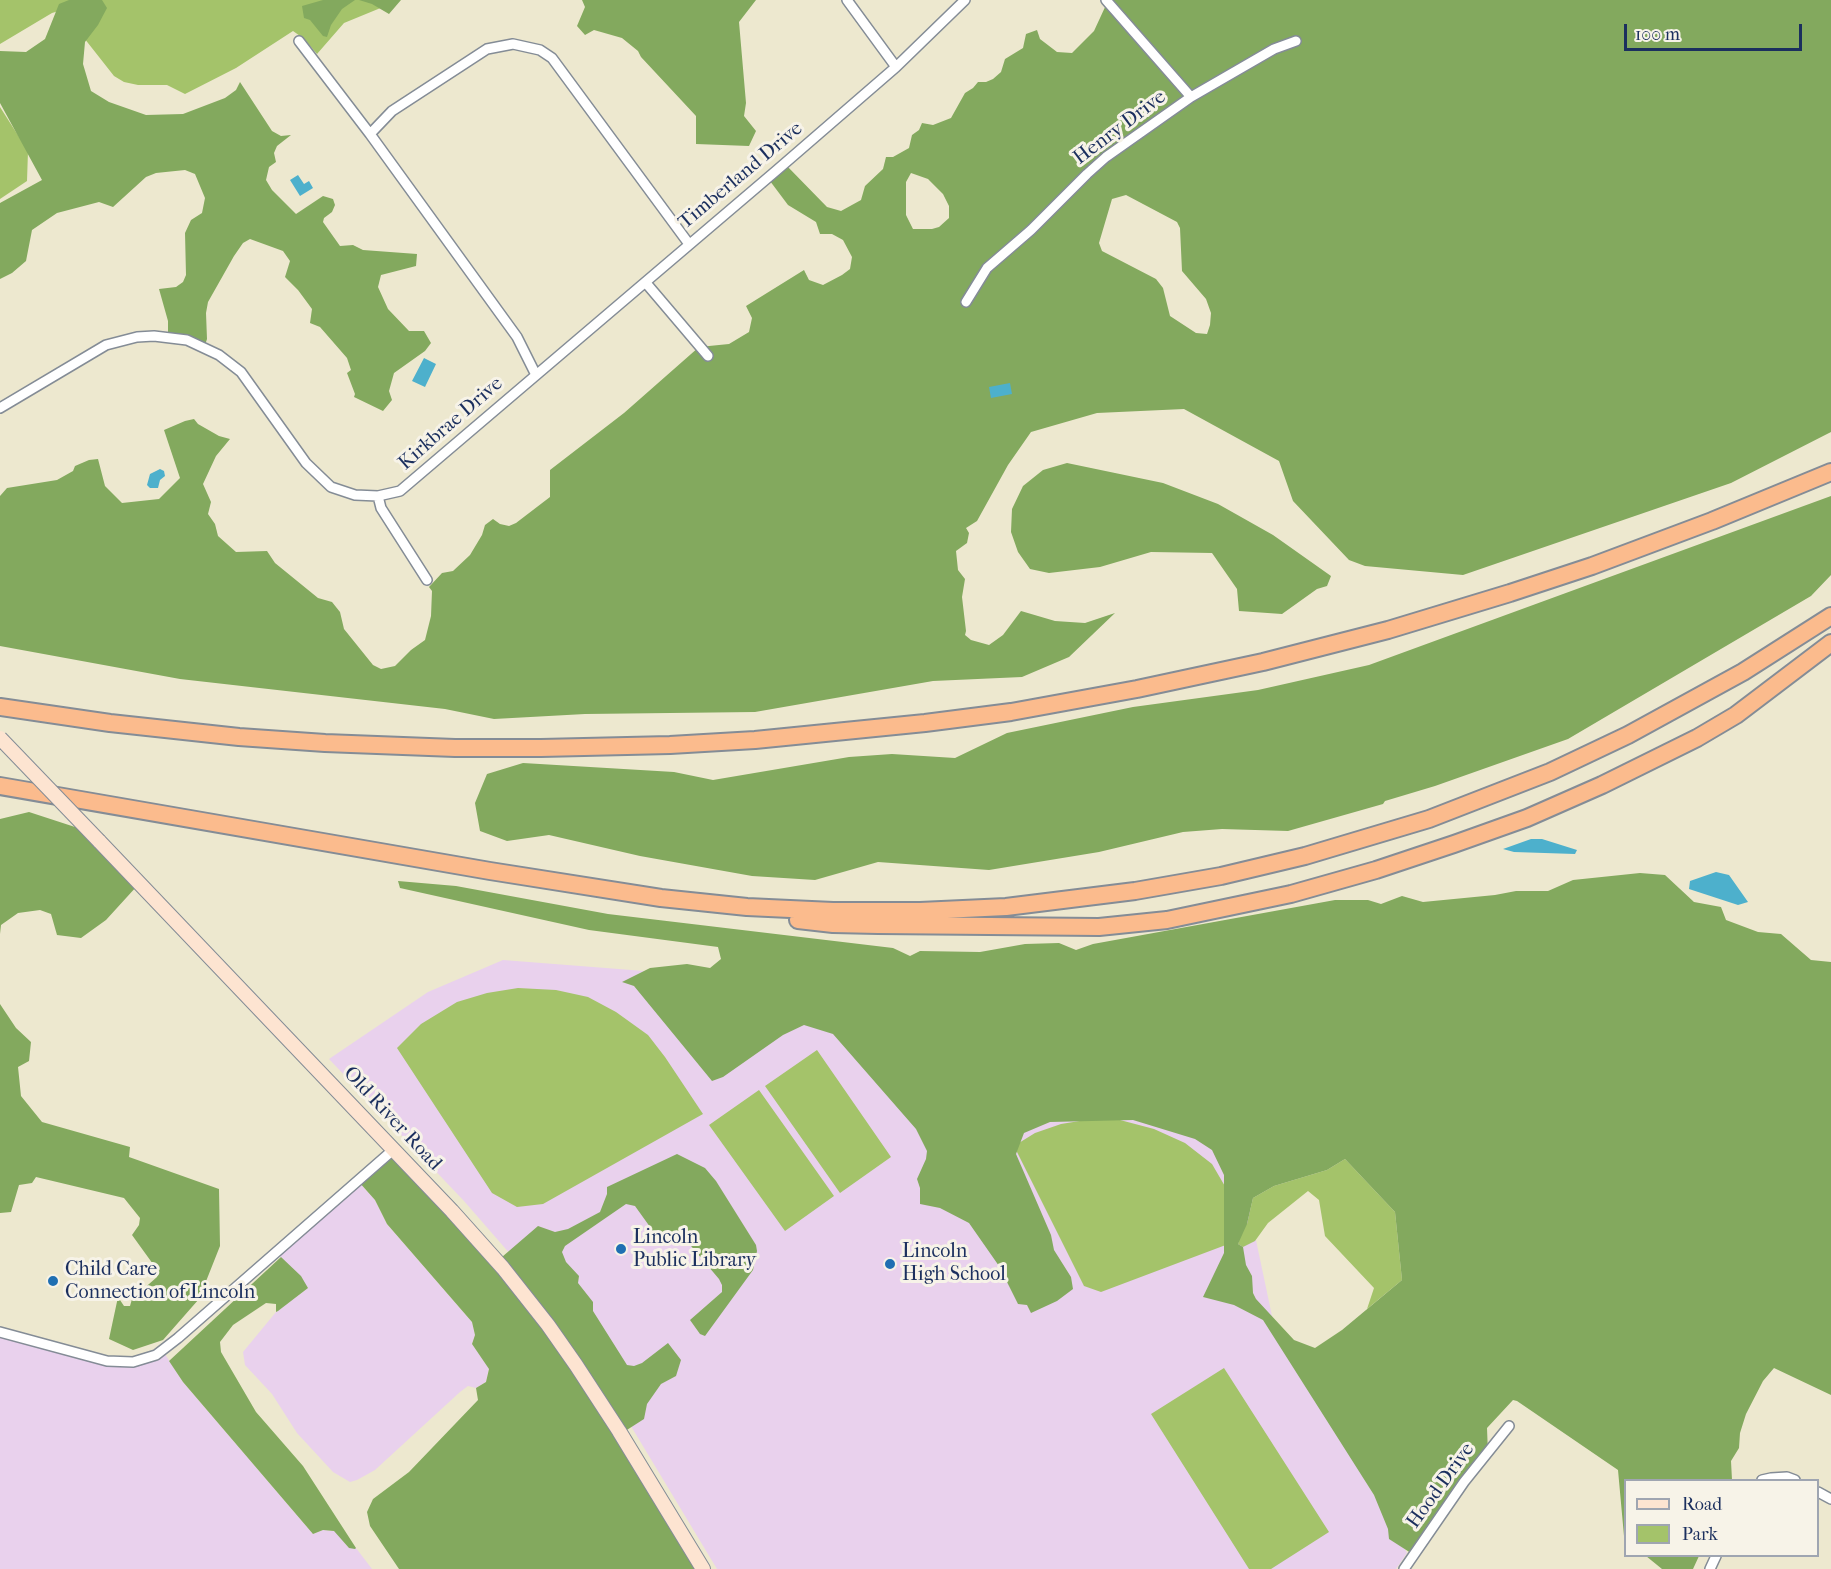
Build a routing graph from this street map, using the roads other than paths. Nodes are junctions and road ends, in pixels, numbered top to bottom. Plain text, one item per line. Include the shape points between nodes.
1 (847, 0) edge
2 (965, 0) edge
3 (1106, 0) edge
4 (299, 41) dead end
5 (1296, 41) dead end
6 (896, 67) junction
7 (1191, 97) junction
8 (369, 134) junction
9 (689, 244) junction
10 (646, 283) junction
11 (966, 303) dead end
12 (708, 356) dead end
13 (536, 375) junction
14 (0, 408) edge
15 (1831, 472) edge
16 (378, 496) junction
17 (427, 580) dead end
18 (1831, 616) edge
19 (1831, 643) edge
20 (0, 707) edge
21 (0, 738) edge
22 (0, 786) edge
23 (704, 903) junction
24 (393, 1150) junction
25 (0, 1332) edge
26 (1509, 1426) dead end
27 (1766, 1479) edge
28 (1792, 1479) edge
29 (703, 1569) edge
30 (1404, 1569) edge

1 - 6 street
2 - 6 street, Timberland Drive
3 - 7 street
4 - 8 street
5 - 7 street, Henry Drive via 1274,49
6 - 9 street, Timberland Drive
7 - 11 street, Henry Drive via 1091,169 987,268
8 - 9 street via 392,111 487,49 513,44 540,50 552,58
8 - 13 street via 517,337
9 - 10 street, Timberland Drive
10 - 12 street
10 - 13 street, Timberland Drive
13 - 16 street, Kirkbrae Drive via 414,481 400,491
14 - 16 street, Kirkbrae Drive via 106,345 137,337 187,340 219,355 241,372 319,477 332,487 355,495
15 - 20 highway via 1632,552 1418,621 1180,681 936,722 702,743 455,748 239,737
16 - 17 street via 381,508
18 - 23 highway via 1705,694 1560,768 1429,819 1305,856 1167,886 1006,907 855,912
19 - 23 highway via 1730,719 1583,794 1427,854 1269,899 1167,920 1079,928 834,924
21 - 24 main road, Old River Road, bridge
22 - 23 highway via 544,880
24 - 25 street via 156,1355 133,1362 107,1361
24 - 29 main road, Old River Road via 487,1249 543,1318 619,1431
26 - 30 street, Hood Drive via 1464,1482
27 - 28 street

